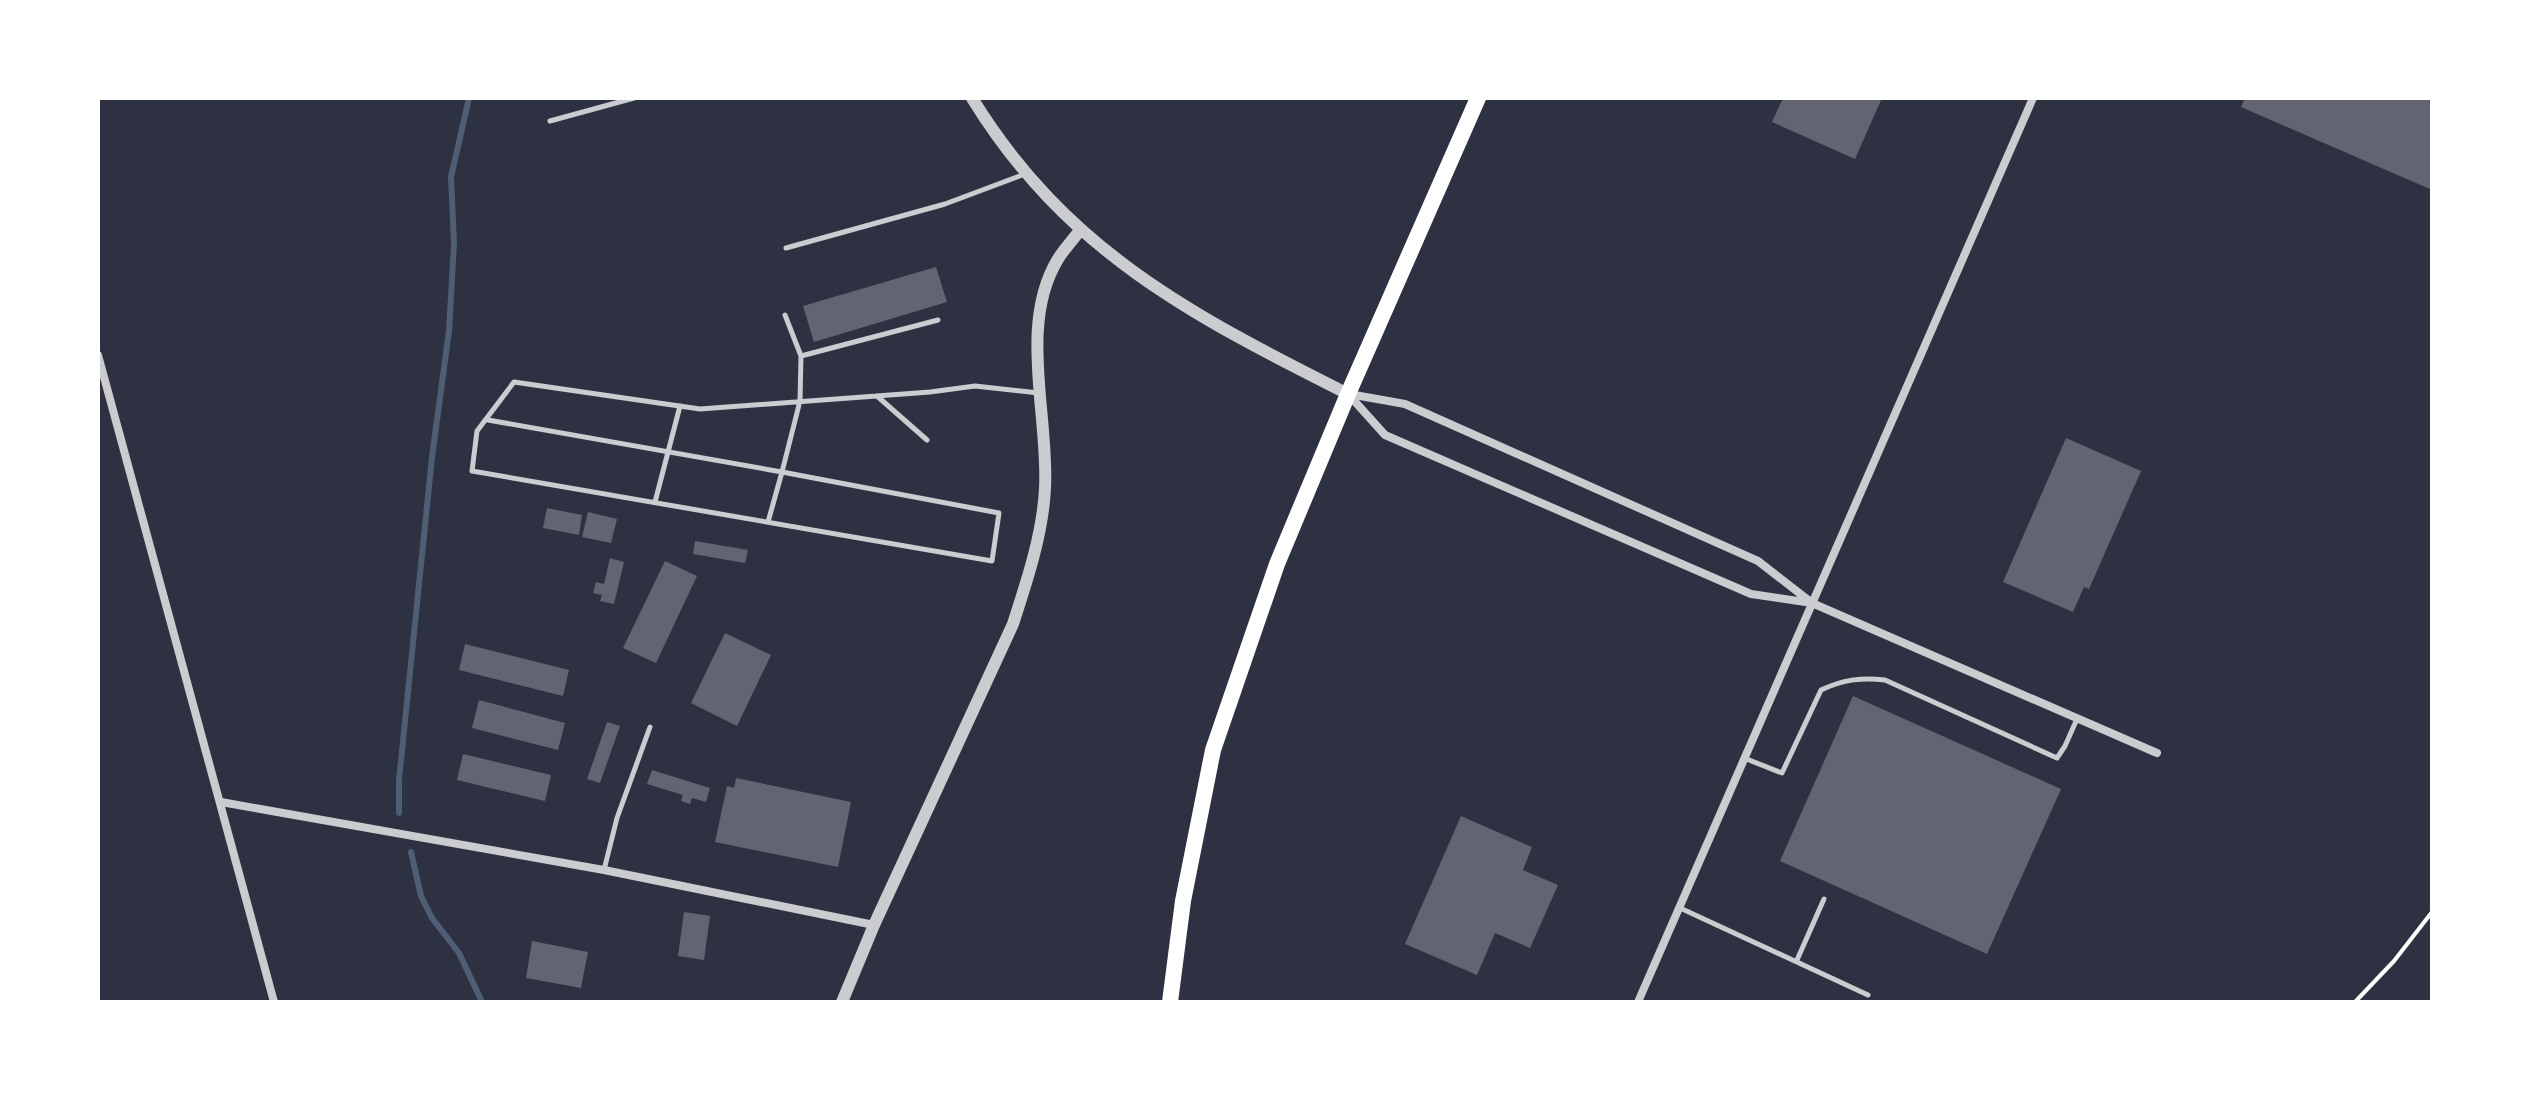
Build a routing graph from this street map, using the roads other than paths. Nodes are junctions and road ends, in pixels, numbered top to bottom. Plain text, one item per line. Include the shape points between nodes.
1 (634, 98) edge
2 (972, 98) edge
3 (1478, 98) edge
4 (2033, 98) edge
5 (550, 121) dead end
6 (1026, 174) junction
7 (1080, 230) junction
8 (786, 248) dead end
9 (785, 315) dead end
10 (938, 320) dead end
11 (98, 355) edge
12 (801, 356) junction
13 (1040, 393) junction
14 (1348, 394) junction
15 (877, 396) junction
16 (800, 401) junction
17 (680, 406) junction
18 (488, 420) junction
19 (927, 440) dead end
20 (667, 452) junction
21 (782, 472) junction
22 (655, 502) junction
23 (768, 522) junction
24 (1812, 603) junction
25 (2077, 718) junction
26 (650, 727) dead end
27 (2157, 753) dead end
28 (1744, 758) junction
29 (221, 802) junction
30 (604, 870) junction
31 (1824, 899) dead end
32 (1679, 908) junction
33 (874, 925) junction
34 (1797, 960) junction
35 (1868, 995) dead end
36 (274, 1002) edge
37 (842, 1002) edge
38 (1170, 1002) edge
39 (1638, 1002) edge

1 - 5 lane
2 - 6 street
3 - 14 main road
4 - 24 street
6 - 7 street
6 - 8 lane via 945,204
7 - 13 street via 1057,261 1040,309
7 - 14 street via 1187,309
9 - 12 lane
10 - 12 lane
11 - 29 street
12 - 16 lane
13 - 15 lane via 975,386
13 - 33 street via 1045,491 1028,579 1013,624
14 - 24 street via 1405,404 1758,561
14 - 24 street via 1385,435 1751,594
14 - 38 main road via 1277,564 1213,750 1183,901
15 - 16 lane
15 - 19 lane
16 - 17 lane
16 - 21 lane
17 - 18 lane via 514,382
17 - 20 lane
18 - 20 lane
18 - 22 lane via 477,431 472,471
20 - 21 lane
20 - 22 lane
21 - 23 lane
21 - 23 lane via 999,513 992,561
22 - 23 lane
24 - 25 street
24 - 28 street
25 - 27 street
25 - 28 lane via 2057,758 1885,680 1841,680 1821,690 1782,773
26 - 30 lane
28 - 32 street
29 - 30 street
29 - 36 street
30 - 33 street
31 - 34 lane
32 - 34 lane
32 - 39 street
33 - 37 street
34 - 35 lane

